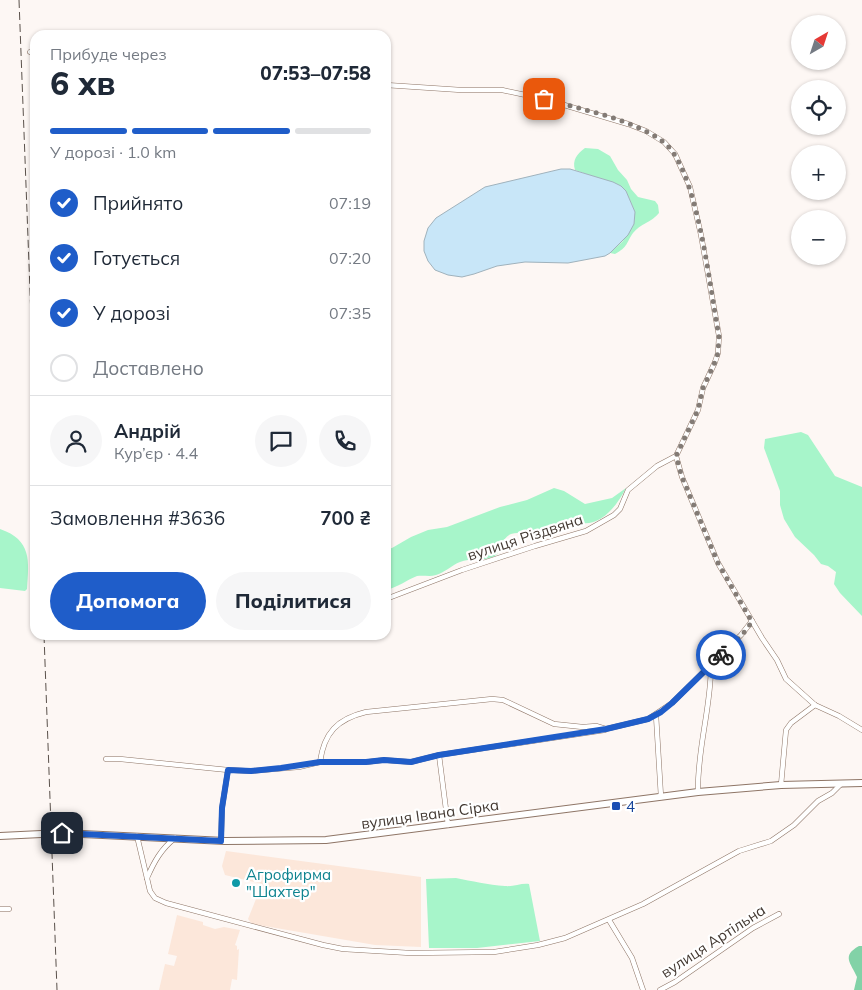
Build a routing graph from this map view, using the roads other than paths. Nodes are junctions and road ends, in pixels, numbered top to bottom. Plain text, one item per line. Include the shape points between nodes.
1 (391, 85) edge
2 (676, 456) junction
3 (391, 597) edge
4 (752, 622) junction
5 (711, 666) junction
6 (815, 704) junction
7 (656, 714) junction
8 (606, 729) junction
9 (862, 730) edge
10 (439, 755) junction
11 (106, 759) dead end
12 (320, 762) junction
13 (228, 770) junction
14 (862, 782) edge
15 (842, 783) junction
16 (781, 786) junction
17 (698, 792) junction
18 (661, 797) junction
19 (448, 824) junction
20 (0, 836) edge
21 (137, 836) junction
22 (175, 838) junction
23 (221, 841) junction
24 (146, 879) junction
25 (0, 909) edge
26 (9, 909) dead end
27 (779, 914) dead end
28 (610, 920) junction
29 (644, 990) edge
30 (660, 990) edge

1 - 2 street via 502,90 544,99 646,131 664,142 678,159 690,187 719,336 718,353 703,388 698,410
2 - 3 street, вулиця Різдвяна via 657,466 628,490 614,515 586,532 471,567
2 - 4 street via 718,563
4 - 5 street
4 - 6 street via 786,679
5 - 7 street
5 - 17 street
6 - 9 street
6 - 16 street via 786,730
7 - 8 street
7 - 18 street
8 - 10 street
8 - 12 street via 554,724 503,700 445,702 354,714 330,732
10 - 12 street via 411,762
10 - 19 street
11 - 13 street
12 - 13 street via 251,771
13 - 23 street
14 - 15 street, вулиця Івана Сірка
15 - 16 street, вулиця Івана Сірка
15 - 28 street via 771,841 739,851
16 - 17 street, вулиця Івана Сірка
17 - 18 street, вулиця Івана Сірка
18 - 19 street, вулиця Івана Сірка
19 - 23 street, вулиця Івана Сірка via 326,840
20 - 21 street, вулиця Івана Сірка via 62,833
21 - 22 street, вулиця Івана Сірка
21 - 24 street
22 - 23 street, вулиця Івана Сірка
22 - 24 street via 163,848
24 - 28 street via 151,894 159,901 343,949 410,953 494,952 565,938
25 - 26 street
27 - 30 street, вулиця Артільна
28 - 29 street via 632,958

